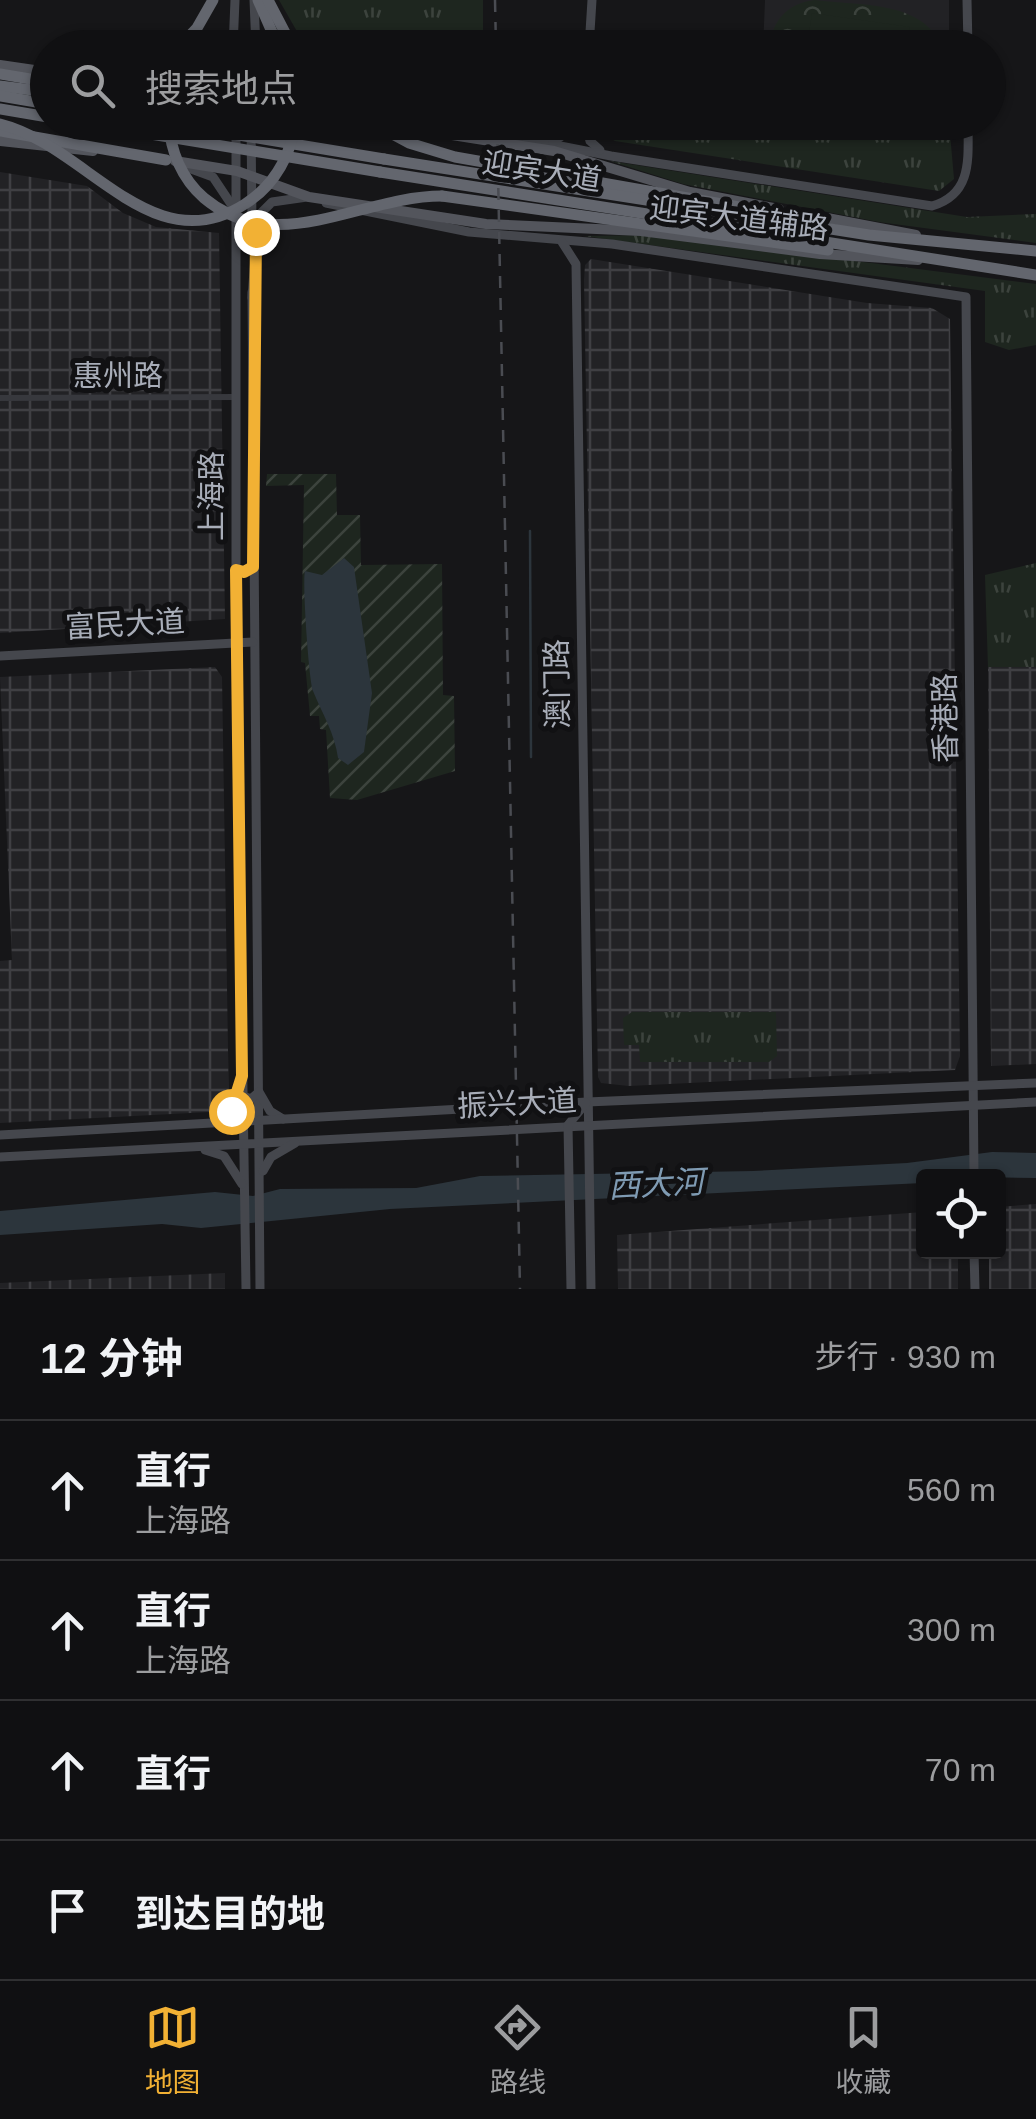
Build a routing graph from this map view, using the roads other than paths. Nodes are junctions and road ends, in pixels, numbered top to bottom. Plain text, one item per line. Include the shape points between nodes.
1 (216, 0) edge
2 (235, 0) edge
3 (255, 0) edge
4 (268, 0) edge
5 (592, 0) edge
6 (968, 0) edge
7 (192, 30) edge
8 (202, 30) edge
9 (234, 30) edge
10 (254, 30) edge
11 (271, 30) edge
12 (284, 30) edge
13 (590, 30) edge
14 (968, 30) edge
15 (0, 66) edge
16 (30, 70) edge
17 (0, 74) edge
18 (30, 79) edge
19 (0, 86) edge
20 (30, 90) edge
21 (0, 96) edge
22 (30, 101) edge
23 (0, 109) edge
24 (30, 114) edge
25 (0, 128) edge
26 (30, 134) edge
27 (30, 137) edge
28 (39, 140) edge
29 (62, 140) edge
30 (170, 140) edge
31 (200, 140) edge
32 (236, 140) edge
33 (251, 140) edge
34 (254, 140) edge
35 (291, 140) edge
36 (404, 140) edge
37 (485, 140) edge
38 (542, 140) edge
39 (556, 140) edge
40 (590, 140) edge
41 (968, 140) edge
42 (0, 141) edge
43 (553, 142) junction
44 (611, 156) junction
45 (166, 160) junction
46 (382, 166) junction
47 (237, 171) junction
48 (251, 179) junction
49 (309, 197) junction
50 (869, 235) junction
51 (562, 242) junction
52 (590, 244) junction
53 (946, 244) junction
54 (1036, 251) edge
55 (942, 260) junction
56 (576, 264) junction
57 (1036, 274) edge
58 (236, 298) junction
59 (252, 298) junction
60 (236, 397) junction
61 (0, 398) edge
62 (253, 567) junction
63 (236, 570) junction
64 (236, 642) junction
65 (253, 642) junction
66 (0, 656) edge
67 (254, 724) junction
68 (237, 726) junction
69 (242, 1076) junction
70 (1036, 1083) edge
71 (974, 1086) junction
72 (258, 1092) junction
73 (243, 1096) junction
74 (587, 1102) junction
75 (1036, 1102) edge
76 (973, 1105) junction
77 (288, 1120) junction
78 (259, 1121) junction
79 (243, 1122) junction
80 (198, 1124) junction
81 (212, 1124) junction
82 (588, 1124) junction
83 (568, 1125) junction
84 (0, 1136) edge
85 (295, 1141) junction
86 (259, 1143) junction
87 (243, 1144) junction
88 (203, 1146) junction
89 (177, 1147) junction
90 (0, 1157) edge
91 (974, 1169) edge
92 (244, 1174) junction
93 (260, 1183) junction
94 (244, 1191) junction
95 (974, 1259) edge
96 (246, 1289) edge
97 (260, 1289) edge
98 (571, 1289) edge
99 (591, 1289) edge
100 (975, 1289) edge

1 - 7 highway
1 - 8 highway
2 - 9 main road
3 - 10 main road
3 - 11 highway
4 - 12 highway
5 - 13 main road
6 - 14 main road
15 - 16 main road
17 - 18 highway
19 - 20 highway
21 - 22 highway
23 - 24 highway
25 - 26 highway
25 - 27 highway, bridge
28 - 35 highway, bridge via 136,206 156,216 198,220 260,194 285,161
29 - 45 highway
30 - 55 highway, bridge via 187,179 242,221 292,226 388,200 442,196 802,248
31 - 46 highway, 迎宾大道, bridge
32 - 47 main road, 上海路
33 - 48 main road, 上海路
34 - 46 highway, 迎宾大道, bridge
36 - 50 highway via 476,160 783,213
37 - 53 main road, 迎宾大道辅路 via 554,151 690,192
38 - 43 main road
39 - 43 main road
40 - 44 main road
41 - 44 main road via 959,191 932,206
42 - 45 main road, 迎宾大道辅路
43 - 44 main road
45 - 47 main road, 迎宾大道辅路
45 - 58 main road via 213,177 230,196
46 - 50 highway, 迎宾大道
46 - 55 highway, 迎宾大道
47 - 48 main road, 迎宾大道辅路
47 - 58 main road, 上海路
48 - 49 main road, 迎宾大道辅路
48 - 59 main road, 上海路
49 - 51 main road via 468,232
49 - 55 main road, 迎宾大道辅路 via 512,227 642,231 820,254
49 - 59 main road via 272,202 258,216
50 - 53 highway, 迎宾大道
51 - 52 main road
51 - 56 main road
52 - 56 main road
52 - 71 main road, 香港路 via 966,297
53 - 54 highway, 迎宾大道
55 - 57 highway, 迎宾大道
56 - 74 main road, 澳门路
58 - 60 main road, 上海路
59 - 62 main road, 上海路
60 - 61 street, 惠州路
60 - 63 main road, 上海路
62 - 63 main road
62 - 65 main road, 上海路
63 - 64 main road, 上海路
64 - 65 main road, 富民大道
64 - 66 main road, 富民大道
64 - 68 main road, 上海路
65 - 67 main road, 上海路
67 - 68 main road via 244,718
67 - 72 main road, 上海路
68 - 69 main road, 上海路
69 - 73 main road, 上海路
69 - 81 main road via 231,1111
70 - 71 main road, 振兴大道
71 - 74 main road, 振兴大道
71 - 76 main road, 香港路
72 - 73 main road
72 - 77 main road via 270,1111
72 - 78 main road, 上海路
73 - 79 main road, 上海路
74 - 77 main road, 振兴大道
74 - 82 main road, 澳门路
74 - 83 main road
75 - 76 main road, 振兴大道
76 - 82 main road, 振兴大道
76 - 91 main road, 香港路
77 - 78 main road, 振兴大道
77 - 85 main road
78 - 79 main road, 振兴大道
78 - 86 main road, 上海路
79 - 81 main road, 振兴大道
79 - 87 main road, 上海路
80 - 81 main road, 振兴大道
80 - 84 main road, 振兴大道
80 - 88 main road via 211,1135
82 - 83 main road, 振兴大道
82 - 99 main road, 澳门路
83 - 85 main road, 振兴大道
83 - 98 main road
85 - 86 main road, 振兴大道
85 - 93 main road via 271,1156
86 - 87 main road, 振兴大道
86 - 93 main road, 上海路
87 - 88 main road, 振兴大道
87 - 92 main road, 上海路
88 - 89 main road, 振兴大道
89 - 90 main road, 振兴大道
89 - 94 main road via 224,1156
92 - 93 main road
92 - 94 main road, 上海路
93 - 97 main road, 上海路
94 - 96 main road, 上海路
95 - 100 main road

